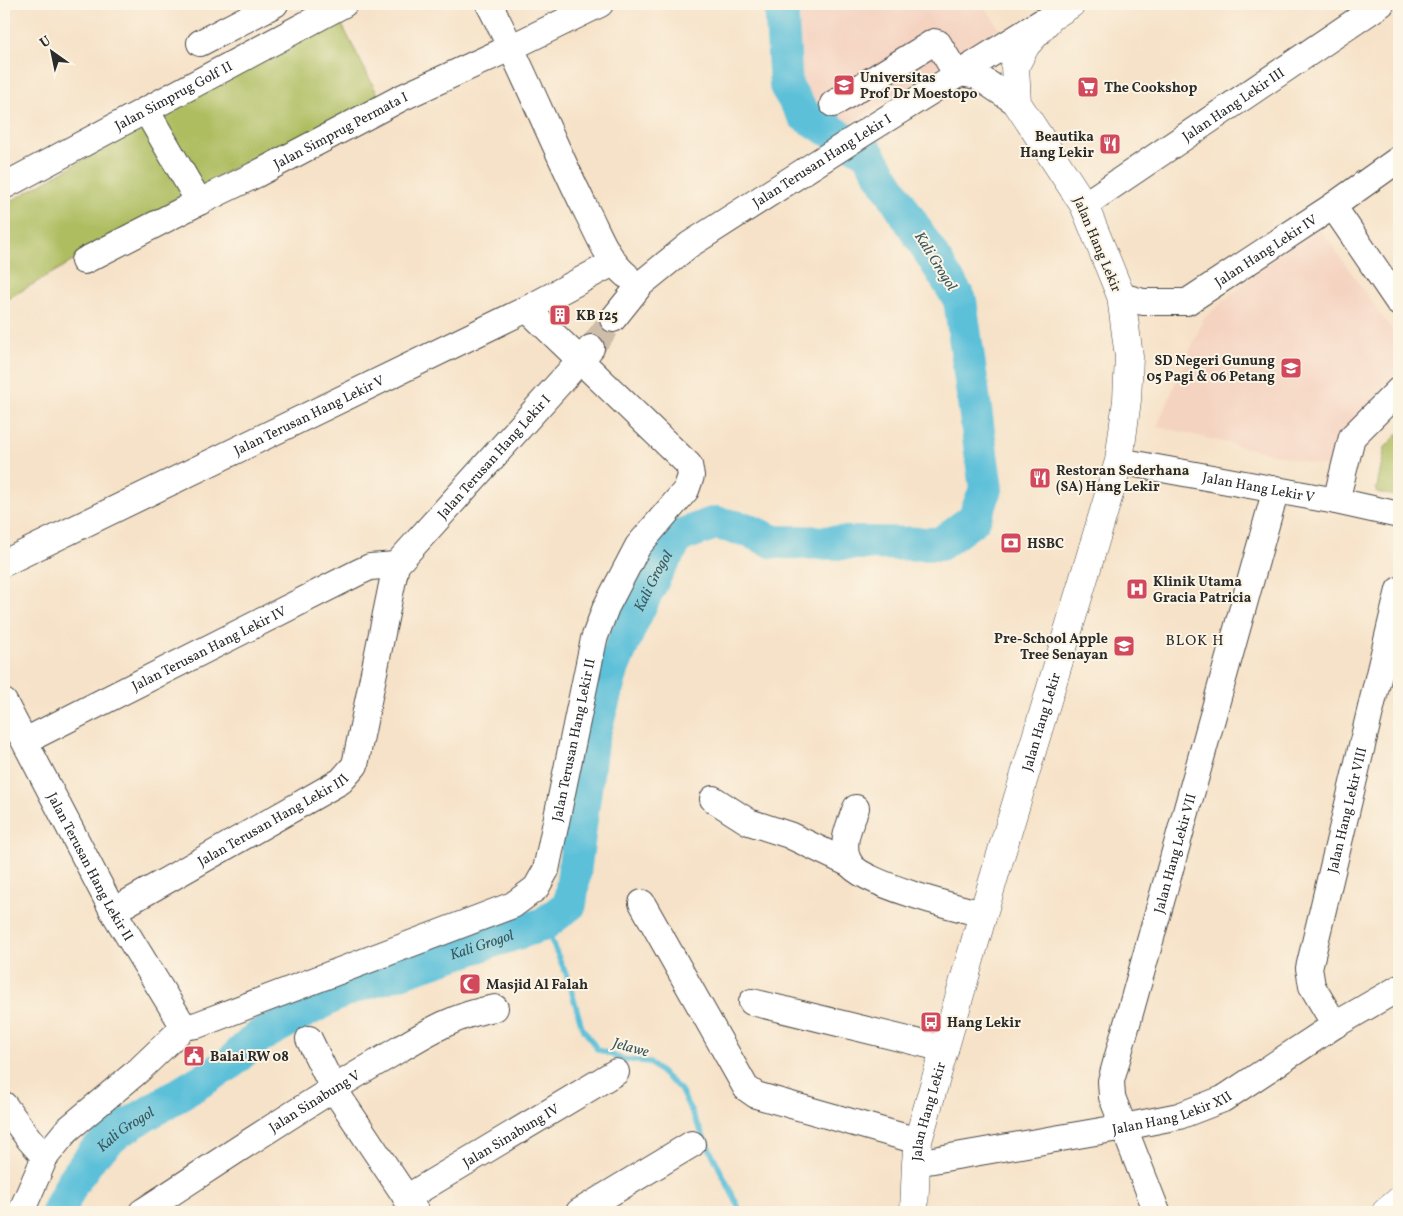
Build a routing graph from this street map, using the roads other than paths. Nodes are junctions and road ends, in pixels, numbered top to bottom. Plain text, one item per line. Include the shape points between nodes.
1 (275, 4) edge
2 (344, 4) edge
3 (489, 4) edge
4 (600, 4) edge
5 (1381, 4) edge
6 (1061, 10) edge
7 (200, 43) dead end
8 (512, 47) junction
9 (958, 74) junction
10 (1017, 103) junction
11 (833, 104) dead end
12 (146, 110) junction
13 (1399, 160) edge
14 (4, 186) edge
15 (199, 202) junction
16 (1084, 205) junction
17 (1333, 206) junction
18 (84, 261) dead end
19 (613, 263) junction
20 (641, 284) junction
21 (1121, 296) junction
22 (1399, 303) edge
23 (527, 309) junction
24 (614, 319) tunnel mouth
25 (586, 355) junction
26 (1399, 390) edge
27 (1119, 460) junction
28 (1276, 490) junction
29 (1336, 501) junction
30 (1399, 515) edge
31 (4, 563) edge
32 (396, 565) junction
33 (1399, 590) edge
34 (4, 702) edge
35 (25, 740) junction
36 (713, 799) dead end
37 (856, 808) dead end
38 (850, 864) junction
39 (642, 903) dead end
40 (113, 910) junction
41 (983, 914) junction
42 (1399, 988) edge
43 (752, 1002) dead end
44 (495, 1008) dead end
45 (1335, 1026) junction
46 (184, 1027) junction
47 (309, 1040) dead end
48 (945, 1048) junction
49 (616, 1072) dead end
50 (333, 1088) junction
51 (4, 1105) edge
52 (1124, 1127) junction
53 (692, 1144) dead end
54 (917, 1152) junction
55 (45, 1157) junction
56 (1399, 1201) edge
57 (411, 1205) edge
58 (21, 1212) edge
59 (142, 1212) edge
60 (578, 1212) edge
61 (914, 1212) edge
62 (1157, 1212) edge
63 (1386, 1212) edge

1 - 7 street
2 - 12 street, Jalan Simprug Golf II
3 - 8 street
4 - 8 street, Jalan Simprug Permata I
5 - 16 street, Jalan Hang Lekir III
6 - 9 street, Jalan Terusan Hang Lekir I
6 - 10 main road, Jalan Hang Lekir via 1026,44 1014,66
8 - 15 street, Jalan Simprug Permata I via 401,98 255,176
8 - 19 street via 578,195
9 - 10 street, Jalan Hang Lekir via 977,76
9 - 11 street via 938,43 934,42
9 - 20 street, Jalan Terusan Hang Lekir I via 689,245
10 - 16 main road, Jalan Hang Lekir
12 - 14 street, Jalan Simprug Golf II
12 - 15 street
13 - 17 street, Jalan Hang Lekir IV
15 - 18 street, Jalan Simprug Permata I
16 - 21 main road, Jalan Hang Lekir
17 - 21 street, Jalan Hang Lekir IV via 1187,302 1142,302
17 - 22 street
19 - 20 street
19 - 23 street, Jalan Terusan Hang Lekir V
20 - 24 street, Jalan Terusan Hang Lekir I
21 - 27 main road, Jalan Hang Lekir via 1129,357
23 - 25 street, Jalan Terusan Hang Lekir II
23 - 31 street, Jalan Terusan Hang Lekir V
25 - 32 street, Jalan Terusan Hang Lekir I
25 - 46 street, Jalan Terusan Hang Lekir II via 689,466 691,476 686,490 638,546 603,615 594,639 546,870 536,888 513,905 197,1025
26 - 29 street via 1352,438
27 - 28 street, Jalan Hang Lekir V
27 - 41 main road, Jalan Hang Lekir
28 - 29 street, Jalan Hang Lekir V
28 - 52 street, Jalan Hang Lekir VII via 1111,1081 1112,1096
29 - 30 street, Jalan Hang Lekir V
32 - 35 street, Jalan Terusan Hang Lekir IV via 370,567 359,572
32 - 40 street, Jalan Terusan Hang Lekir III via 355,765 341,781
33 - 45 street, Jalan Hang Lekir VIII via 1309,968 1312,986
34 - 35 street, Jalan Terusan Hang Lekir II
35 - 40 street, Jalan Terusan Hang Lekir II
36 - 38 street via 749,822 789,835
37 - 38 street via 845,842
38 - 41 street via 860,874 917,896
39 - 54 street via 750,1092
40 - 46 street, Jalan Terusan Hang Lekir II
41 - 48 main road, Jalan Hang Lekir
42 - 45 street, Jalan Hang Lekir XII
43 - 48 street
44 - 50 street, Jalan Sinabung V via 442,1024
45 - 52 street, Jalan Hang Lekir XII via 1223,1099 1179,1116
46 - 55 street, Jalan Terusan Hang Lekir II via 139,1070 67,1130
47 - 50 street
48 - 54 main road, Jalan Hang Lekir
49 - 57 street, Jalan Sinabung IV
50 - 57 street
50 - 59 street, Jalan Sinabung V
51 - 55 street
52 - 54 street, Jalan Hang Lekir XII
52 - 62 street, Jalan Hang Lekir VII
53 - 60 street
54 - 61 main road, Jalan Hang Lekir
55 - 58 street, Jalan Terusan Hang Lekir II
56 - 63 main road

